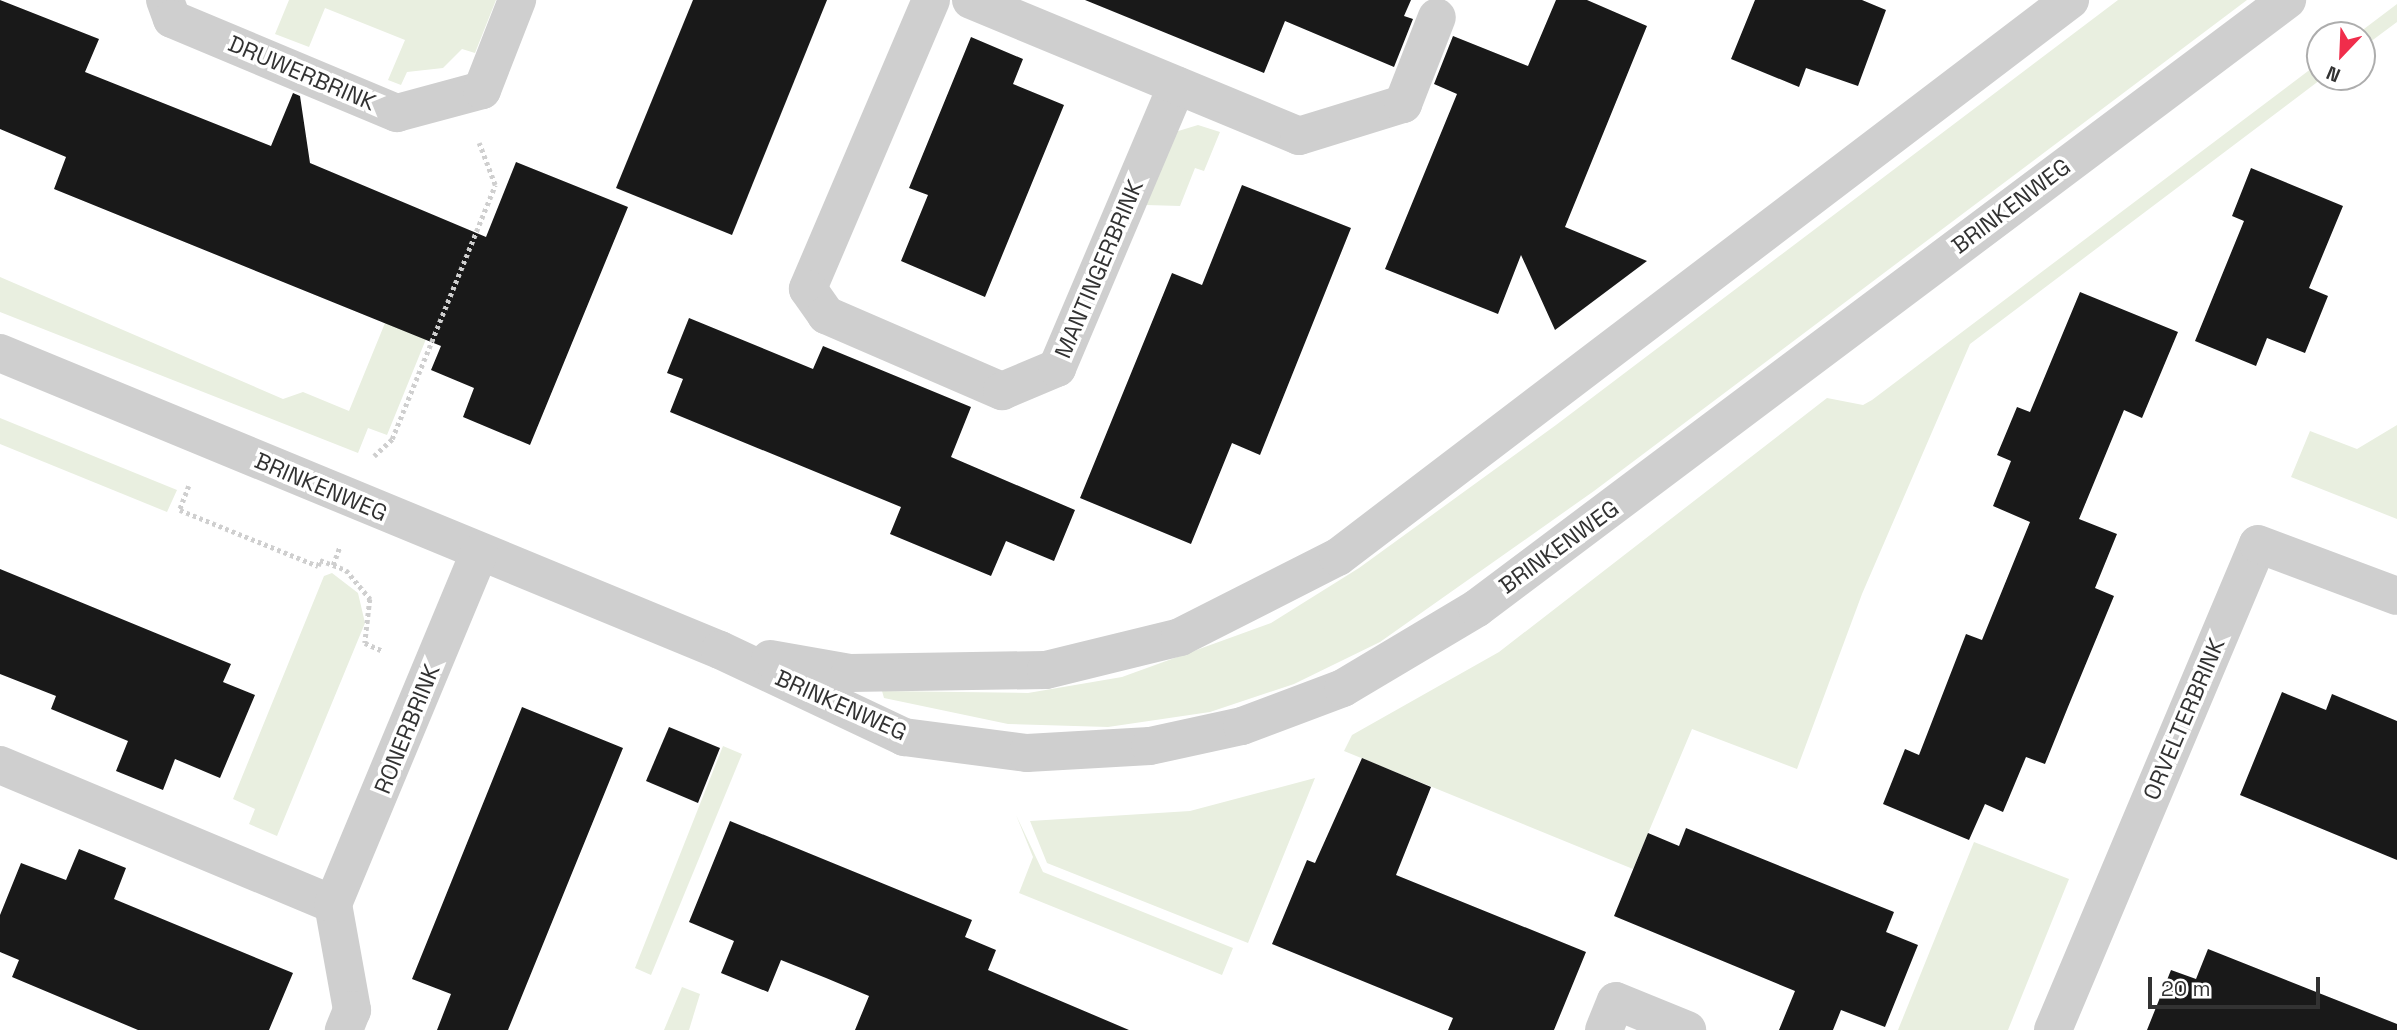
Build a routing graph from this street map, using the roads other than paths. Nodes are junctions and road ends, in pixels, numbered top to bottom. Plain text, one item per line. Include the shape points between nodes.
1 (165, 0) edge
2 (517, 0) edge
3 (931, 0) edge
4 (971, 0) edge
5 (2070, 0) edge
6 (2287, 0) edge
7 (1437, 17) dead end
8 (1177, 85) junction
9 (0, 353) edge
10 (479, 553) junction
11 (2397, 596) edge
12 (720, 650) junction
13 (0, 765) edge
14 (333, 904) junction
15 (344, 1030) edge
16 (1604, 1030) edge
17 (1686, 1030) edge
18 (2053, 1030) edge

1 - 2 street, DRUWERBRINK via 172,19 397,113 482,90
3 - 8 street, MANTINGERBRINK via 808,289 826,315 1002,391 1057,368
4 - 8 street
5 - 12 street, BRINKENWEG via 1338,557 1180,637 1046,670 850,673
6 - 12 street, BRINKENWEG via 1499,592 1343,688 1242,726 1150,746 1027,753 904,737
7 - 8 street via 1403,104 1299,136
9 - 10 street, BRINKENWEG
10 - 12 street, BRINKENWEG
10 - 14 street, RONERBRINK
11 - 18 street, ORVELTERBRINK via 2258,544
13 - 14 street
14 - 15 street via 352,1010
16 - 17 street via 1616,1001

